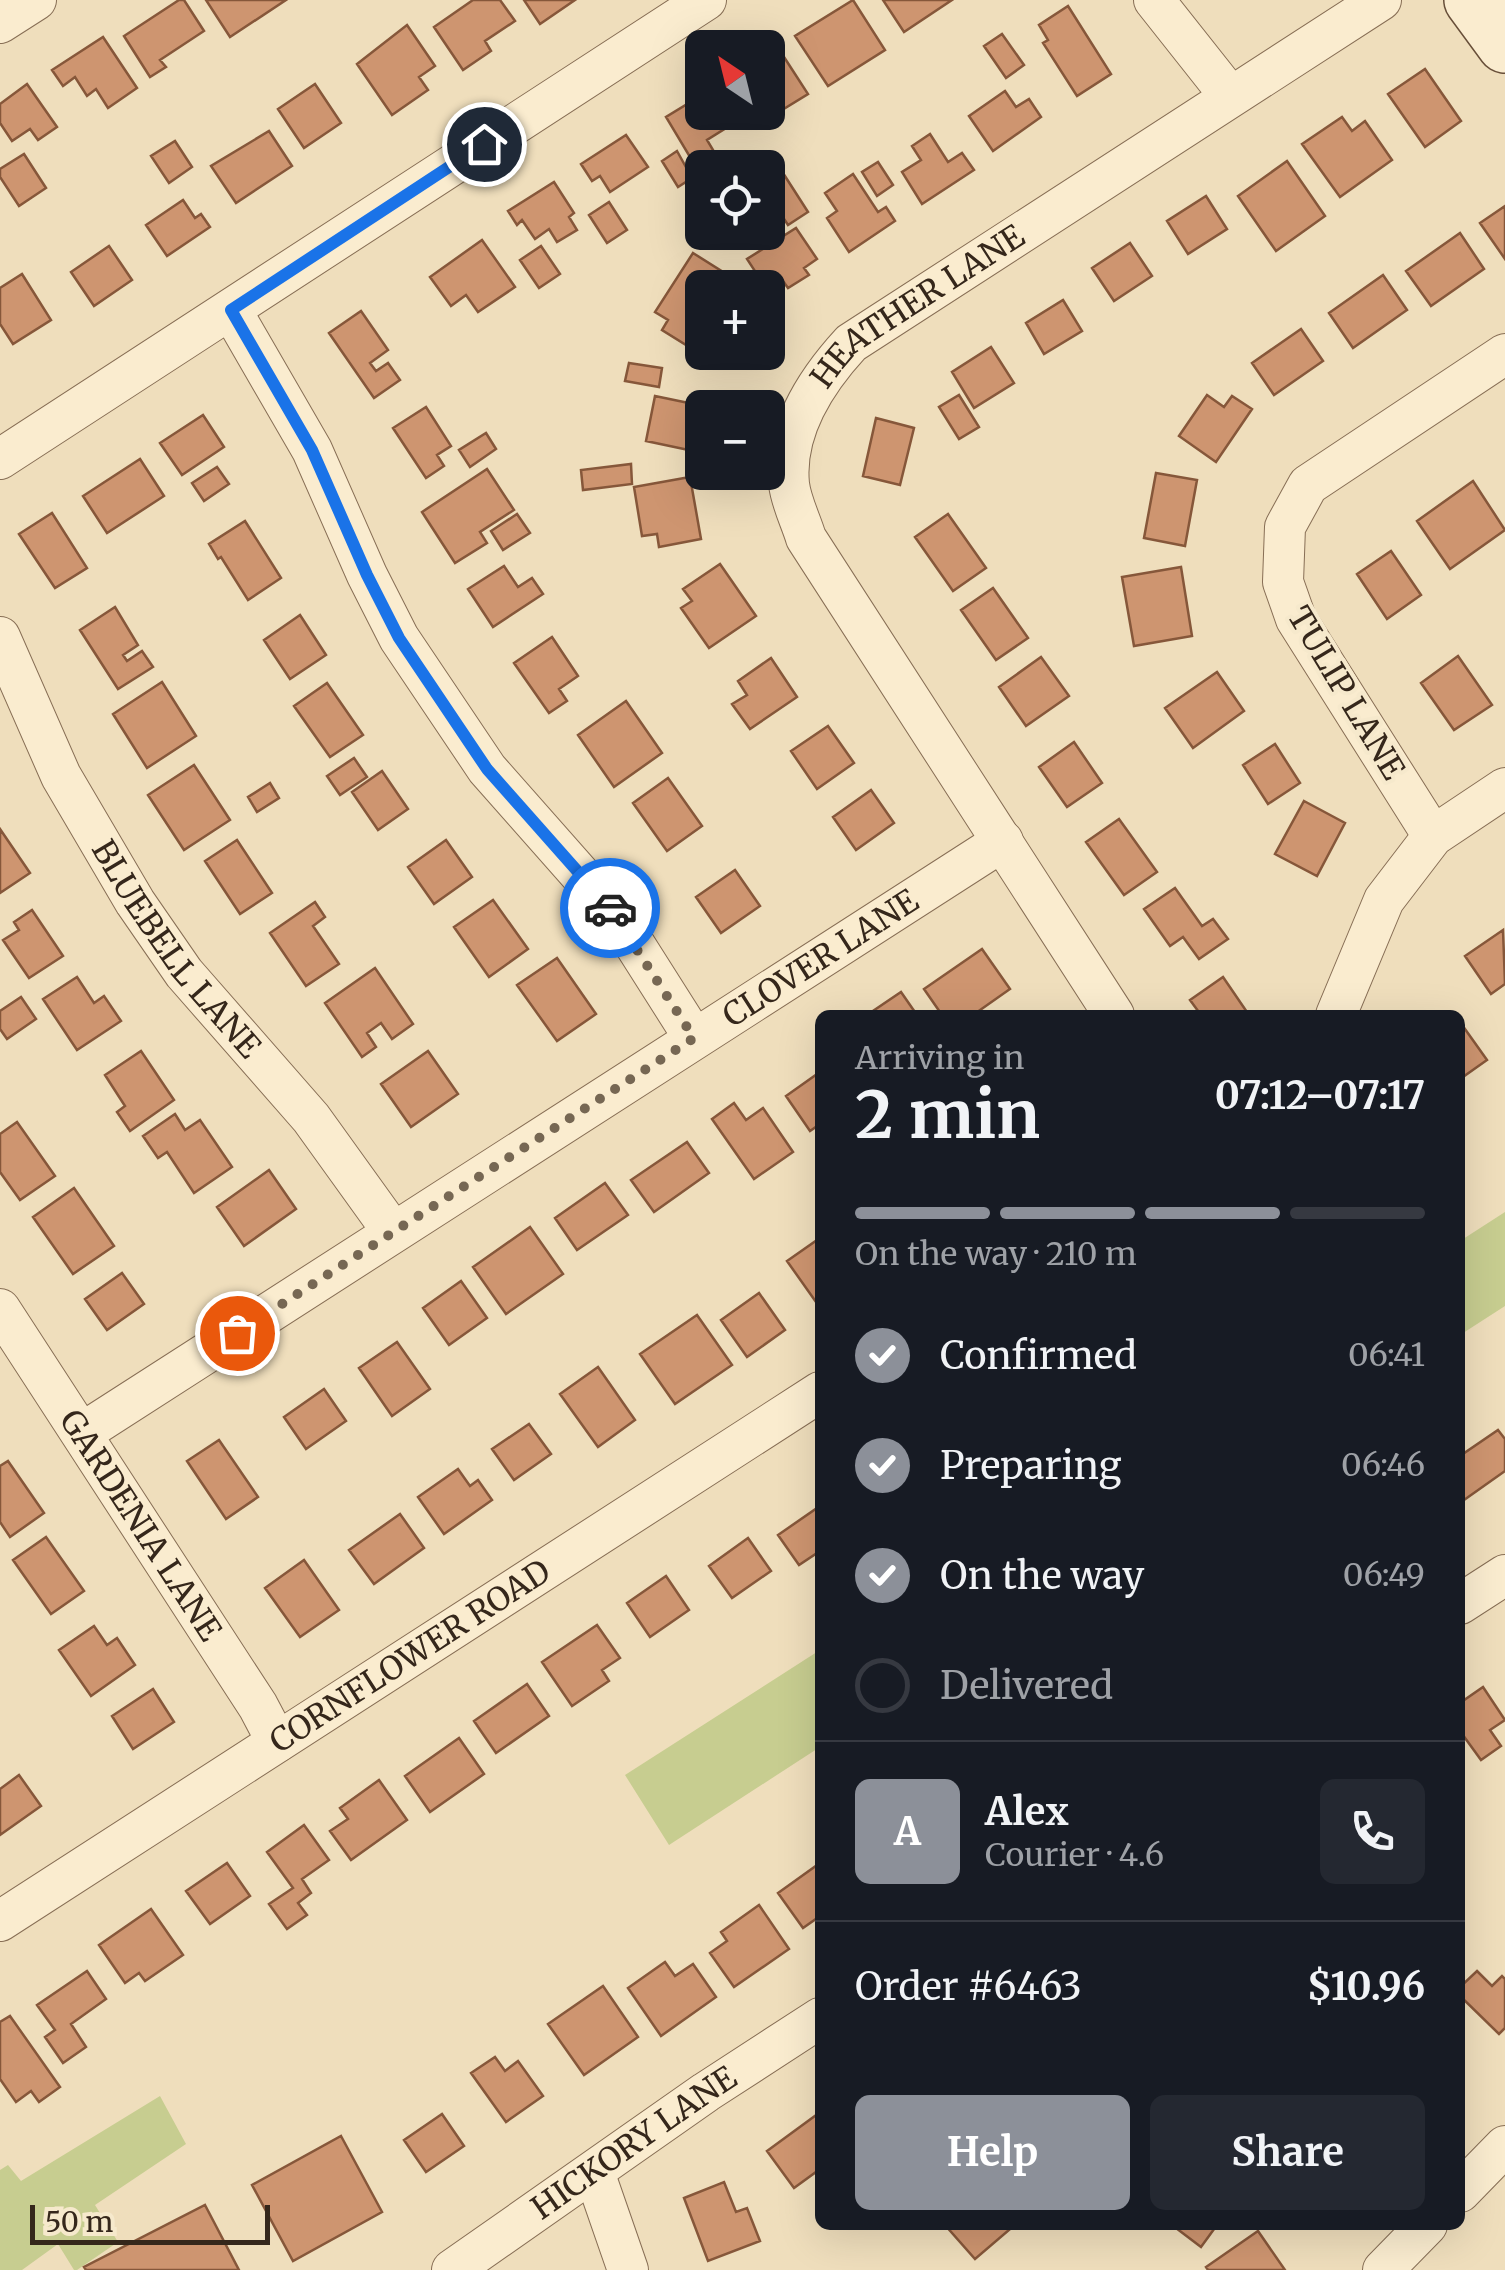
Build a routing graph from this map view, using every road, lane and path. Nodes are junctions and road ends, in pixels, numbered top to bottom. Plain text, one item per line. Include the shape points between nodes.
1 (36, 0) edge
2 (706, 0) edge
3 (1154, 0) edge
4 (1381, 0) edge
5 (1472, 0) edge
6 (0, 23) edge
7 (1505, 45) edge
8 (1230, 96) junction
9 (231, 310) junction
10 (1505, 354) edge
11 (0, 459) edge
12 (0, 637) edge
13 (1505, 788) edge
14 (1433, 836) junction
15 (1003, 841) junction
16 (1111, 1010) edge
17 (1338, 1010) edge
18 (694, 1038) junction
19 (393, 1232) junction
20 (0, 1309) edge
21 (815, 1395) edge
22 (82, 1433) junction
23 (1505, 1575) edge
24 (1465, 1601) edge
25 (277, 1742) junction
26 (0, 1921) edge
27 (815, 2021) edge
28 (1505, 2146) edge
29 (594, 2172) junction
30 (1465, 2187) edge
31 (1423, 2230) edge
32 (452, 2270) edge
33 (628, 2270) edge
34 (1383, 2270) edge

1 - 6 street
2 - 9 street
3 - 8 street
4 - 8 street, HEATHER LANE
5 - 7 main road
8 - 15 street, HEATHER LANE via 851,343 820,376 793,436 789,485 806,538
9 - 11 street
9 - 18 street via 312,450 399,638 487,769 616,914
10 - 14 street, TULIP LANE via 1308,485 1285,526 1282,582 1296,620
12 - 19 street, BLUEBELL LANE via 62,776 135,902 184,973 311,1118
13 - 14 street
14 - 17 street via 1384,900
15 - 16 street, HEATHER LANE
15 - 18 street, CLOVER LANE
18 - 19 street, CLOVER LANE
19 - 22 street, CLOVER LANE
20 - 22 street, GARDENIA LANE
21 - 25 street, CORNFLOWER ROAD
22 - 25 street, GARDENIA LANE
23 - 24 street
25 - 26 street, CORNFLOWER ROAD
27 - 29 street, HICKORY LANE
28 - 30 street
29 - 32 street, HICKORY LANE
29 - 33 street
31 - 34 street

